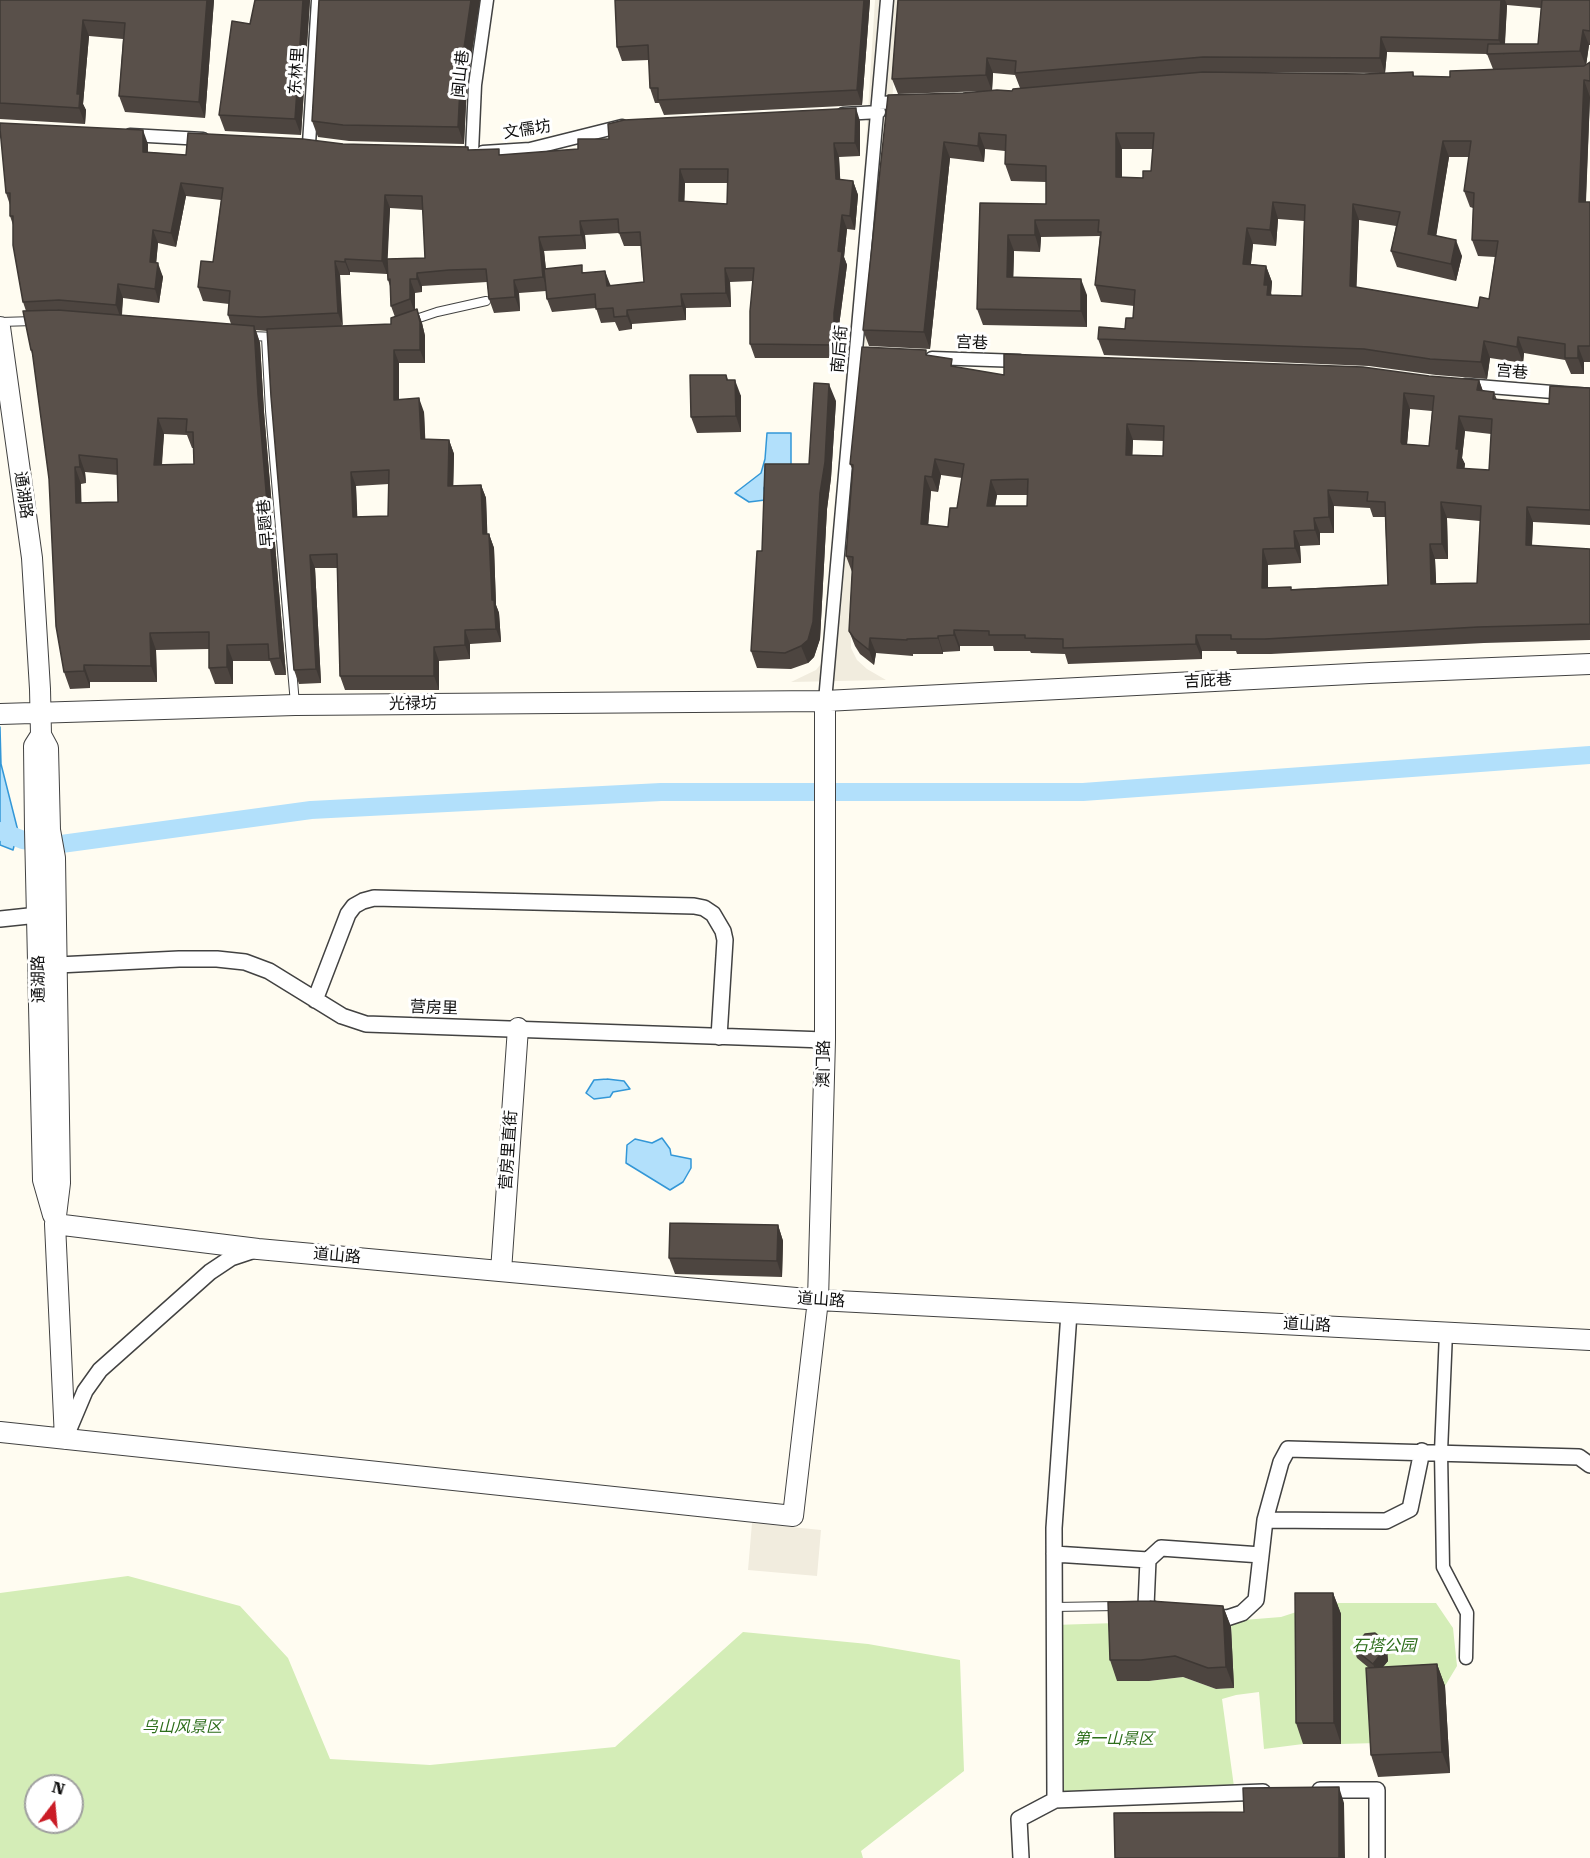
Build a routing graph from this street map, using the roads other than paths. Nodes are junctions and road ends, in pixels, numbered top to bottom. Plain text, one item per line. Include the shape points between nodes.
1 (318, 0) edge
2 (487, 0) edge
3 (887, 0) edge
4 (914, 102) edge
5 (879, 107) junction
6 (834, 114) edge
7 (639, 124) edge
8 (119, 134) edge
9 (214, 139) edge
10 (308, 145) edge
11 (467, 152) joint
12 (486, 301) edge
13 (43, 320) edge
14 (0, 322) edge
15 (405, 322) edge
16 (0, 327) edge
17 (245, 336) edge
18 (289, 336) edge
19 (266, 338) junction
20 (918, 357) edge
21 (1037, 362) edge
22 (1456, 384) edge
23 (1590, 395) edge
24 (1590, 664) edge
25 (825, 701) junction
26 (296, 705) junction
27 (41, 713) junction
28 (1, 714) edge
29 (42, 830) junction
30 (38, 915) junction
31 (0, 919) edge
32 (57, 965) junction
33 (315, 1000) junction
34 (518, 1028) junction
35 (719, 1037) junction
36 (825, 1040) junction
37 (55, 1224) junction
38 (258, 1249) junction
39 (501, 1271) junction
40 (818, 1300) junction
41 (1069, 1313) junction
42 (1446, 1332) junction
43 (1590, 1340) edge
44 (0, 1432) edge
45 (65, 1439) junction
46 (1422, 1451) junction
47 (1441, 1452) junction
48 (1590, 1465) edge
49 (1265, 1520) junction
50 (1054, 1554) junction
51 (1261, 1555) junction
52 (1148, 1560) junction
53 (1123, 1606) edge
54 (1054, 1607) junction
55 (1172, 1614) edge
56 (1194, 1615) edge
57 (1466, 1658) dead end
58 (1305, 1791) edge
59 (1282, 1792) edge
60 (1055, 1800) junction
61 (1021, 1858) edge
62 (1377, 1858) edge

1 - 10 street, 东林里
2 - 11 street, 闽山巷
3 - 5 street, 南后街
4 - 5 street
5 - 6 street
5 - 25 street, 南后街 via 861,354
7 - 11 street, 文儒坊 via 530,149
8 - 9 street
12 - 15 lane
13 - 14 lane
16 - 27 street, 通湖路 via 32,558
17 - 19 lane
18 - 19 lane
19 - 26 lane, 早题巷
20 - 21 street, 宫巷
22 - 23 street, 宫巷
24 - 25 street, 吉庇巷
25 - 26 street, 光禄坊
25 - 36 street, 澳门路
26 - 27 street, 光禄坊
27 - 28 street, 光禄坊
27 - 29 street, 通湖路 via 41,735 48,748
29 - 30 street, 通湖路 via 36,859
29 - 32 street, 通湖路 via 55,858
30 - 31 street
30 - 37 street, 通湖路 via 43,1180
32 - 33 street, 营房里 via 232,960 269,971
32 - 37 street, 通湖路 via 60,1183
33 - 34 street, 营房里 via 366,1024
33 - 35 street via 348,914 363,901 694,906 712,914 725,940
34 - 35 street, 营房里
34 - 39 street, 营房里直街
35 - 36 street, 营房里
36 - 40 street, 澳门路
37 - 38 street, 道山路
37 - 45 street, 通湖路
38 - 39 street, 道山路
38 - 45 street via 231,1258 210,1272 100,1370 85,1391
39 - 40 street, 道山路
40 - 41 street, 道山路
40 - 45 street, 澳门路 via 793,1516
41 - 42 street, 道山路
41 - 50 street
42 - 43 street, 道山路
42 - 47 street
44 - 45 street
46 - 47 street
46 - 49 street via 1410,1509 1386,1521
46 - 49 street via 1288,1449
47 - 48 street via 1579,1456
47 - 57 street via 1443,1567 1467,1613
49 - 51 street
50 - 52 street
50 - 54 street
51 - 52 street via 1161,1548
51 - 56 street via 1256,1600 1242,1613 1227,1618
52 - 55 street via 1140,1606
53 - 54 lane
54 - 60 street
58 - 62 street via 1377,1790
59 - 60 street
60 - 61 street via 1019,1819

